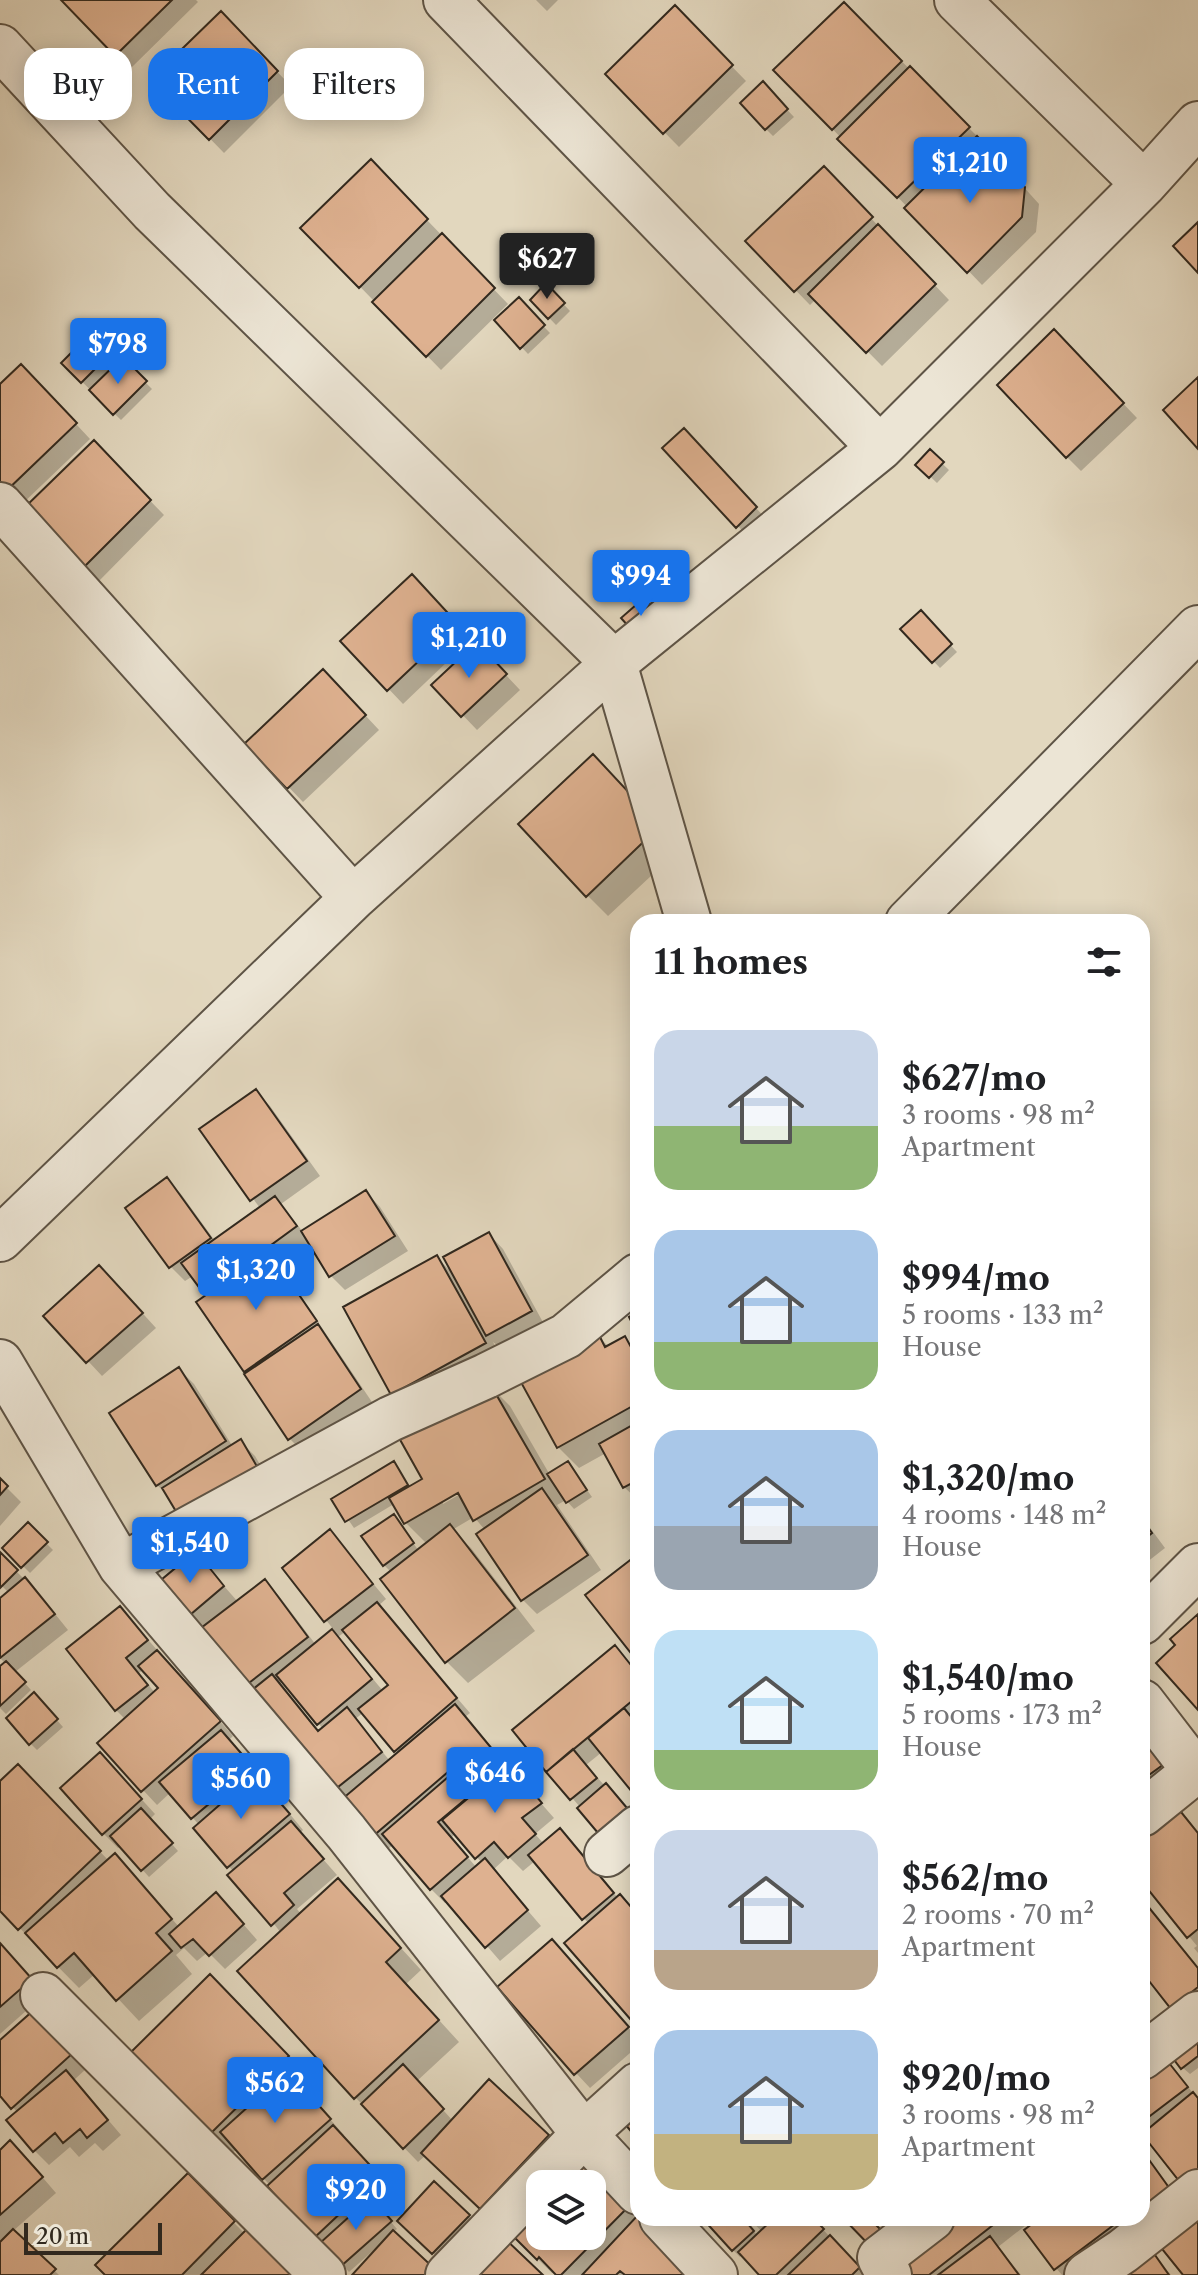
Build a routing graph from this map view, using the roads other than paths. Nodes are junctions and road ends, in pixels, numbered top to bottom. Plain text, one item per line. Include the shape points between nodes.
1 (446, 0) edge
2 (957, 0) edge
3 (0, 47) edge
4 (1198, 124) edge
5 (1144, 184) junction
6 (880, 448) junction
7 (0, 505) edge
8 (1198, 628) edge
9 (614, 663) junction
10 (353, 898) junction
11 (687, 914) edge
12 (916, 914) edge
13 (0, 1239) edge
14 (630, 1283) edge
15 (0, 1362) edge
16 (121, 1566) junction
17 (1198, 1566) edge
18 (1150, 1614) edge
19 (1150, 1712) edge
20 (1150, 1808) edge
21 (43, 1995) dead end
22 (1198, 2014) edge
23 (1150, 2051) edge
24 (630, 2092) edge
25 (584, 2134) junction
26 (630, 2183) edge
27 (1198, 2192) edge
28 (669, 2226) edge
29 (922, 2226) edge
30 (323, 2275) edge
31 (448, 2275) edge
32 (715, 2275) edge
33 (889, 2275) edge
34 (1087, 2275) edge

1 - 6 street
2 - 5 street
3 - 9 street via 152,211
4 - 5 street
5 - 6 street
6 - 9 street
7 - 10 street
8 - 12 street
9 - 10 street
9 - 11 street
10 - 13 street
14 - 16 street via 566,1336 390,1419
15 - 16 street
16 - 25 street via 346,1832
17 - 18 street
19 - 20 street via 1195,1771
21 - 30 street
22 - 23 street
24 - 25 street
25 - 26 street
25 - 31 street
27 - 34 street
28 - 32 street
29 - 33 street via 880,2258

